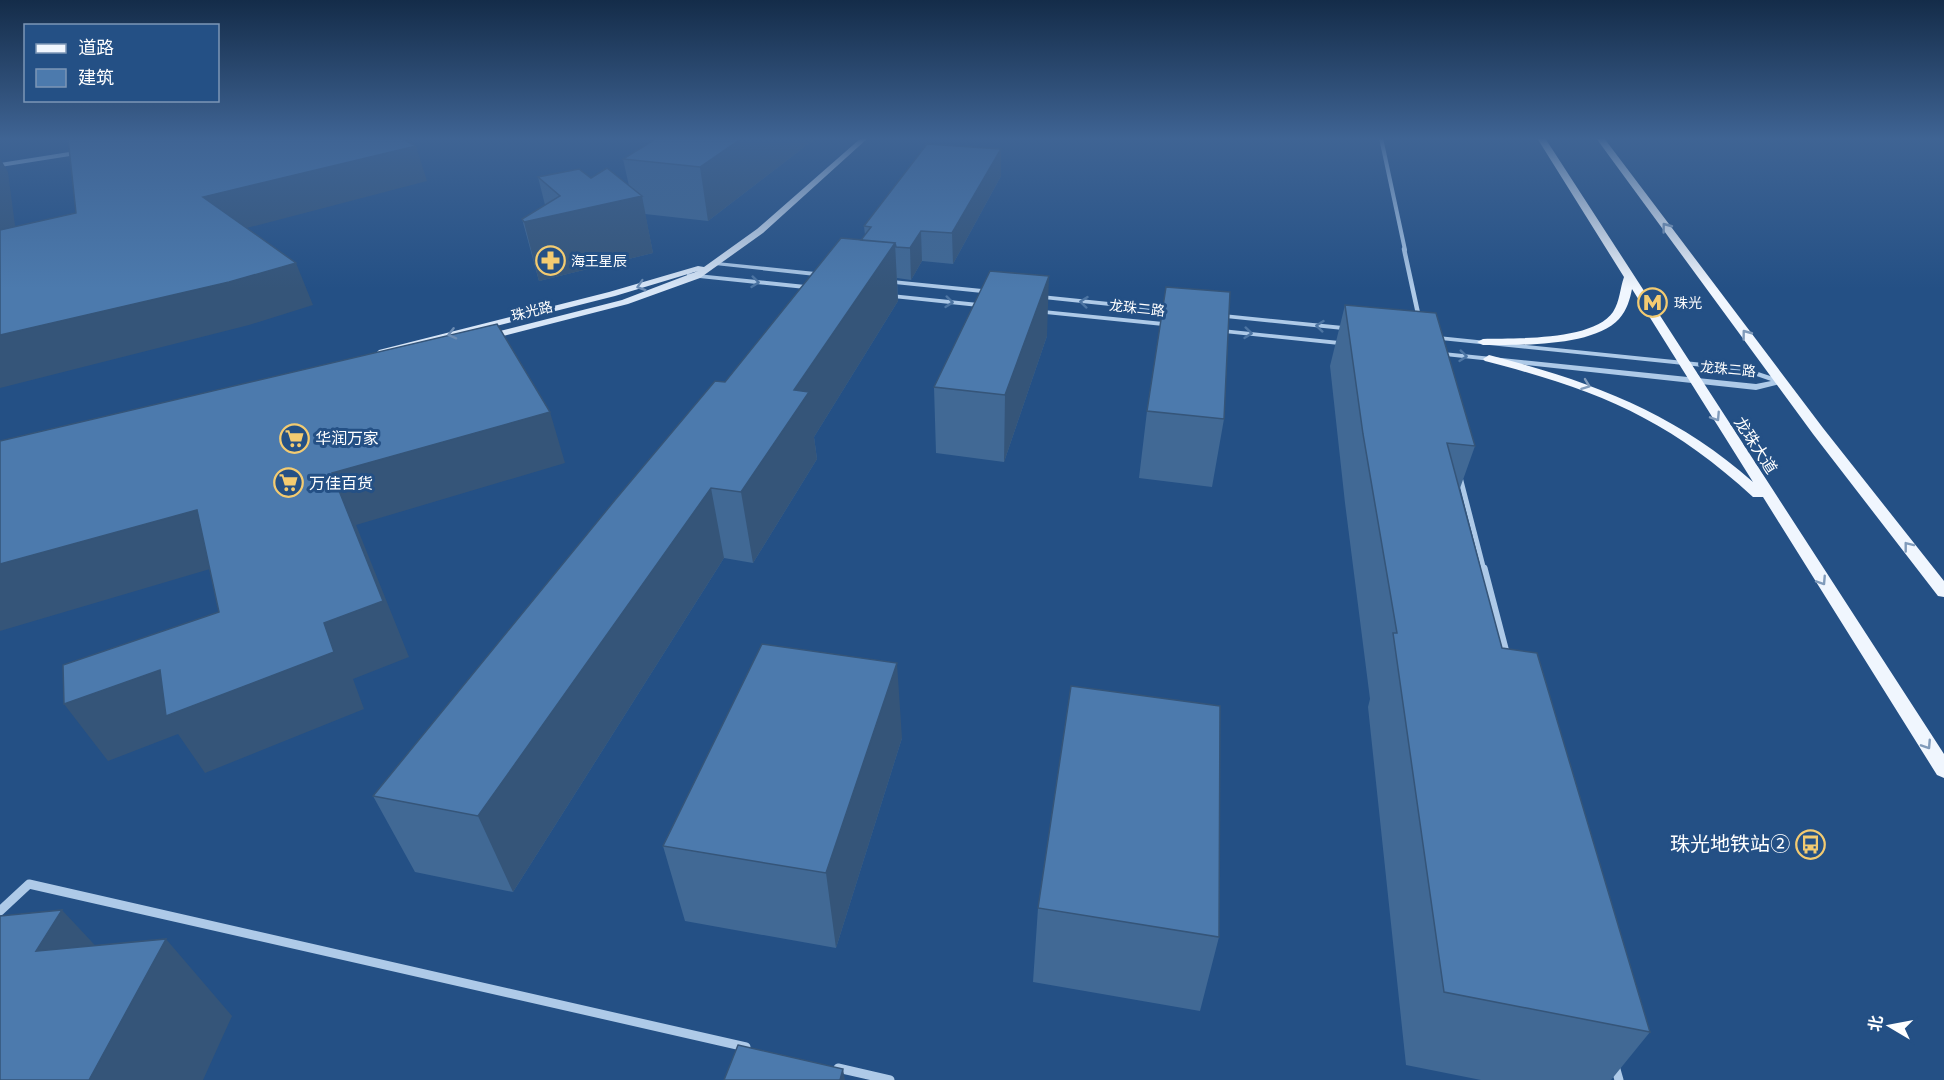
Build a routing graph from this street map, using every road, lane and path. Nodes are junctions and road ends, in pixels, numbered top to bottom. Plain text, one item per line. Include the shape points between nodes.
1 (808, 188) edge
2 (1392, 188) edge
3 (1572, 188) edge
4 (1638, 188) edge
5 (717, 264) junction
6 (678, 273) junction
7 (697, 276) junction
8 (835, 276) edge
9 (1628, 279) junction
10 (870, 280) edge
11 (827, 289) edge
12 (999, 293) edge
13 (874, 294) edge
14 (1023, 295) edge
15 (1003, 308) edge
16 (1027, 310) edge
17 (1187, 312) edge
18 (1211, 314) edge
19 (1420, 324) edge
20 (1179, 326) edge
21 (1203, 328) edge
22 (1364, 330) edge
23 (1423, 336) edge
24 (1483, 342) junction
25 (1356, 345) edge
26 (1426, 352) joint
27 (374, 354) edge
28 (1489, 359) junction
29 (389, 362) edge
30 (1430, 363) edge
31 (1682, 363) junction
32 (1693, 380) junction
33 (1781, 381) junction
34 (1457, 468) edge
35 (1778, 513) junction
36 (1944, 592) edge
37 (1509, 664) edge
38 (1944, 770) edge
39 (0, 911) edge
40 (762, 1051) edge
41 (1613, 1057) edge
42 (832, 1067) edge
43 (890, 1080) edge
44 (1619, 1080) edge

1 - 5 main road, 珠光路
2 - 19 street
3 - 9 main road, 龙珠大道
33 -> 4 main road
5 - 6 main road, 珠光路
5 - 7 main road, 珠光路
5 - 8 street
6 - 7 street
6 -> 27 main road, 珠光路 via 612,294
7 -> 11 street
7 - 29 main road, 珠光路 via 625,302
9 - 24 main road via 1624,301 1613,319 1583,333 1544,340
9 - 31 main road, 龙珠大道
10 - 12 street
13 -> 15 street
17 -> 14 street, 龙珠二路
16 - 20 street, 龙珠二路
22 -> 18 street
21 -> 25 street
23 - 24 street, 龙珠二路
24 - 31 street, 龙珠二路
26 -> 28 street, 龙珠二路
26 - 30 street
28 - 32 street, 龙珠二路
28 -> 35 main road via 1557,375 1614,395 1671,424 1727,463
31 - 32 main road, 龙珠大道
31 - 33 street, 龙珠二路 via 1743,369
32 - 33 street, 龙珠二路 via 1756,387
32 -> 35 main road, 龙珠大道
36 -> 33 main road
34 - 37 street
35 -> 38 main road, 龙珠大道
39 - 40 street via 29,884
41 - 44 street
42 - 43 street

